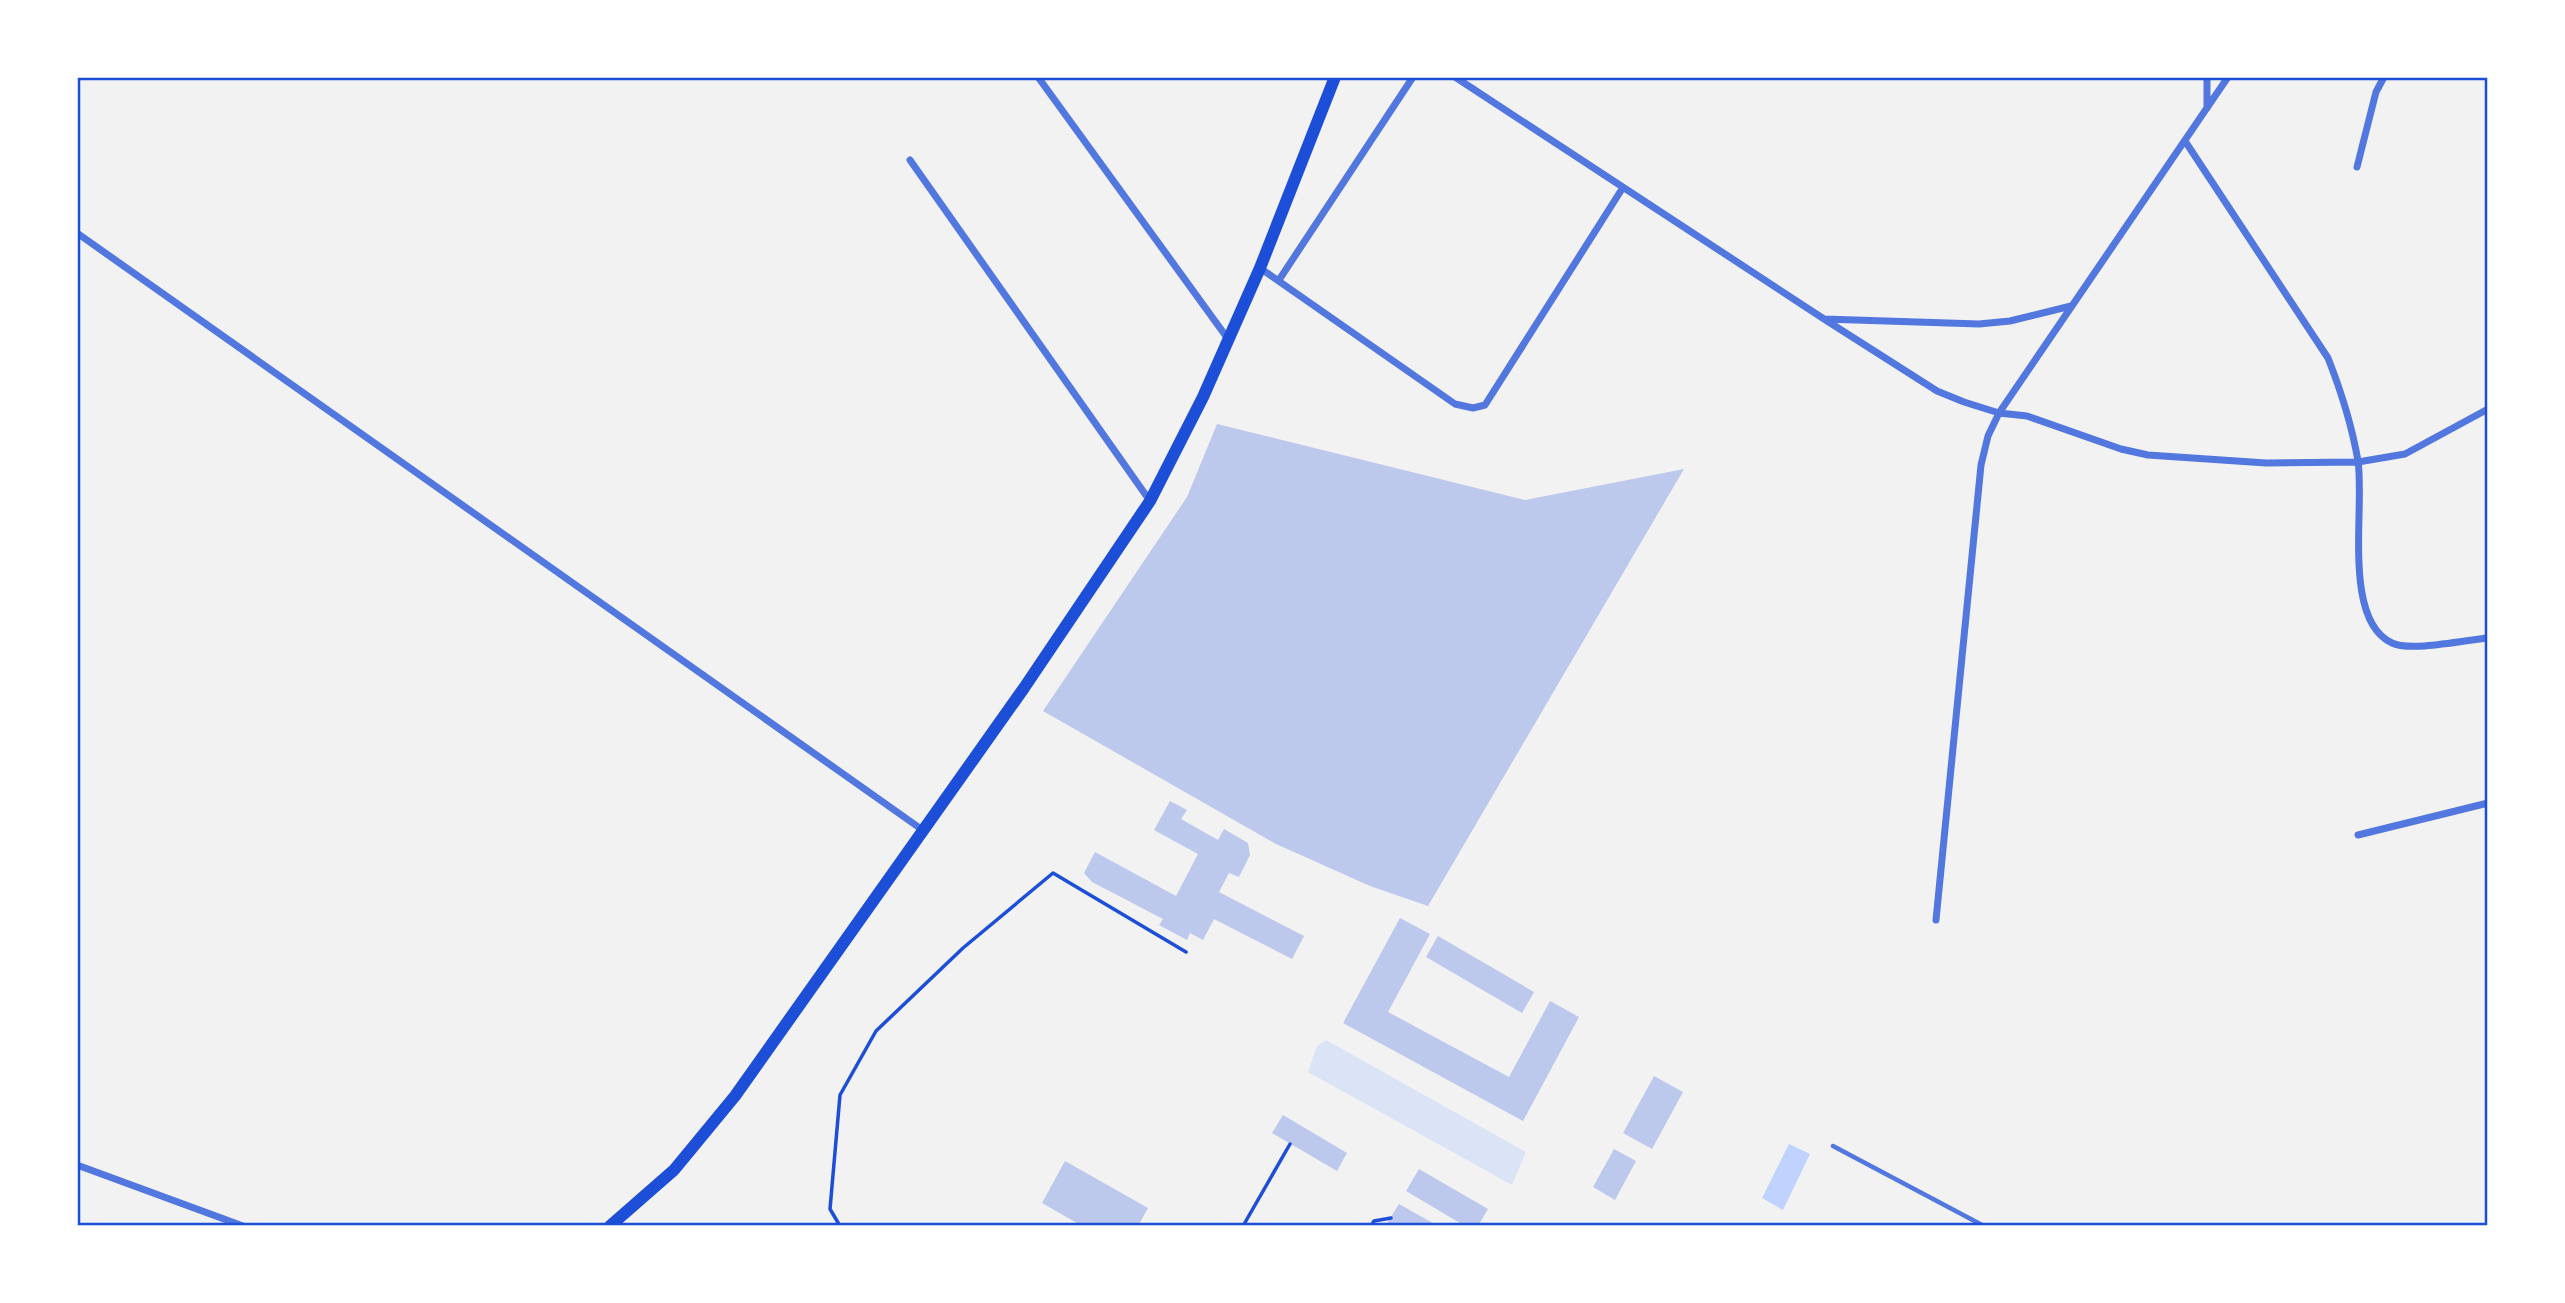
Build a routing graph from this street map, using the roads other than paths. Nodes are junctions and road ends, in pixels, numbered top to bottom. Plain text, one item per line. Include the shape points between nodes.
1 (1038, 77) edge
2 (1335, 77) edge
3 (1413, 77) edge
4 (1455, 77) edge
5 (2207, 77) edge
6 (2228, 77) edge
7 (2384, 77) edge
8 (2207, 109) junction
9 (2185, 141) junction
10 (910, 160) dead end
11 (2357, 167) dead end
12 (1622, 189) junction
13 (77, 233) edge
14 (1260, 268) junction
15 (1279, 280) junction
16 (2071, 306) junction
17 (1824, 319) junction
18 (1229, 340) junction
19 (2488, 409) edge
20 (1999, 412) junction
21 (2358, 463) junction
22 (1150, 501) junction
23 (2488, 638) edge
24 (2488, 803) edge
25 (924, 831) junction
26 (2358, 835) dead end
27 (1936, 920) dead end
28 (1833, 1146) dead end
29 (77, 1165) edge
30 (243, 1226) edge
31 (610, 1226) edge
32 (1984, 1226) edge

1 - 18 street
2 - 14 main road
3 - 15 street
4 - 12 street
5 - 8 street
6 - 8 street
7 - 11 street
8 - 9 street
9 - 16 street
9 - 21 street via 2328,358 2342,393
10 - 22 street
12 - 15 street via 1485,405 1455,404
12 - 17 street
13 - 25 street
14 - 15 street
14 - 18 main road
16 - 17 street via 1979,324
16 - 20 street
17 - 20 street via 1937,391
18 - 22 main road
19 - 21 street via 2405,454
20 - 21 street via 2027,416 2148,455 2266,463
20 - 27 street via 1981,465
21 - 23 street via 2362,600 2372,624 2390,643 2406,646
22 - 25 main road
24 - 26 street
25 - 31 main road via 702,1140
28 - 32 lane
29 - 30 street

